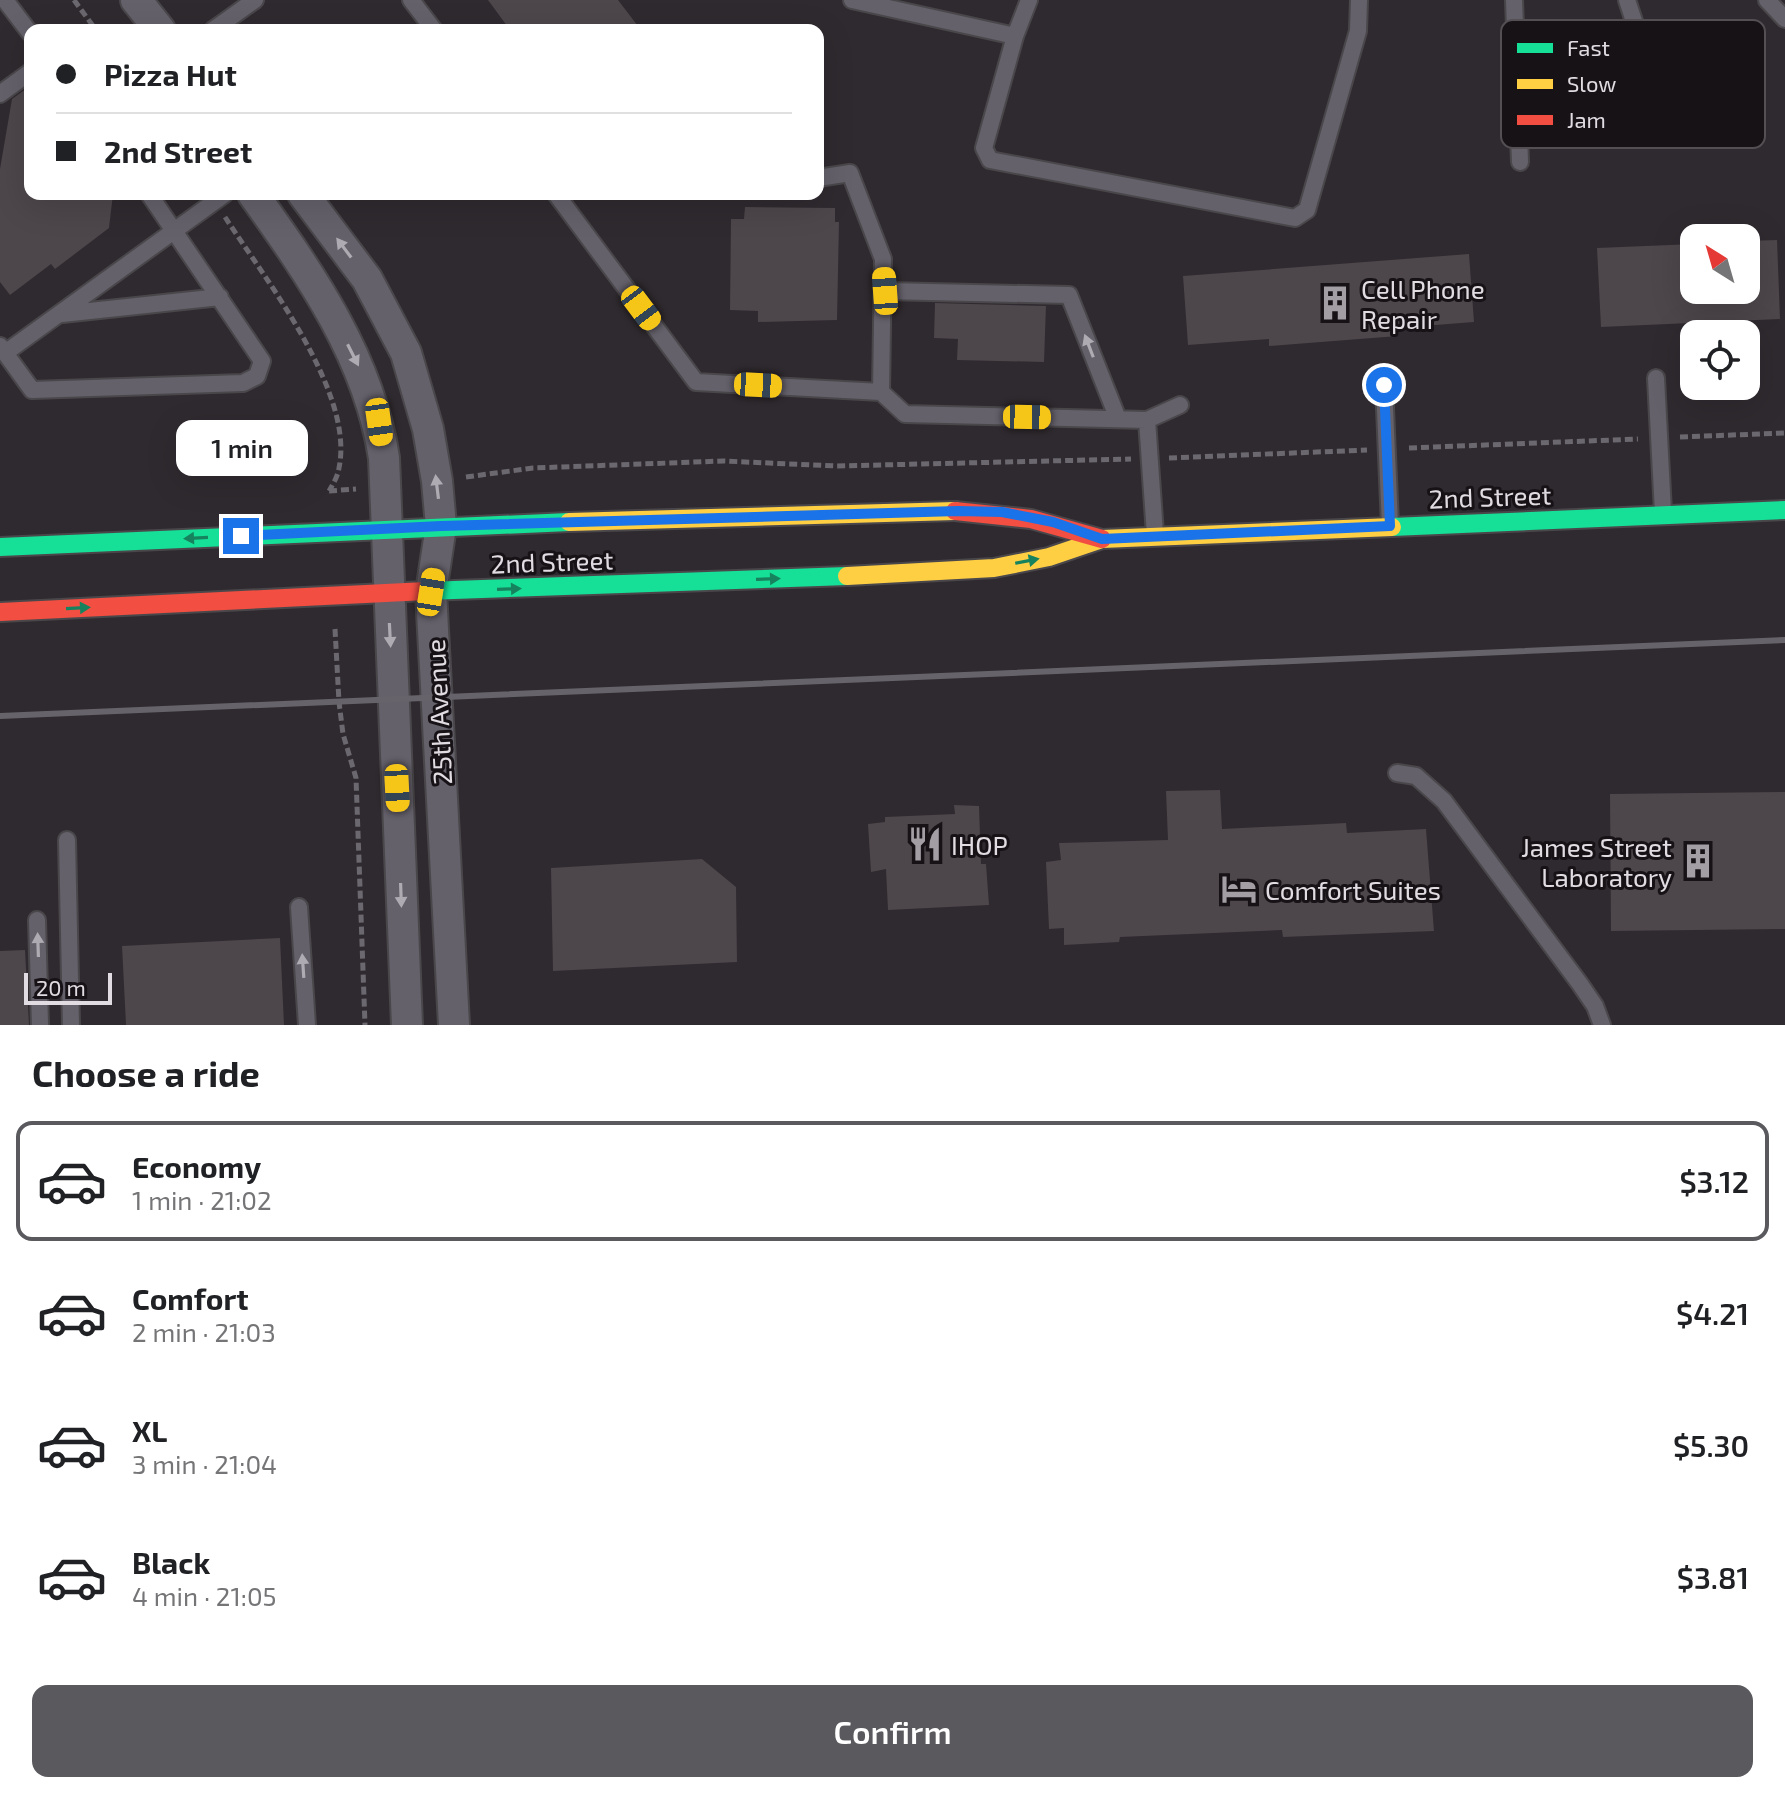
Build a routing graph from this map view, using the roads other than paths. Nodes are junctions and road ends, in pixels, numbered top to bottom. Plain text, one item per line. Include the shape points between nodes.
1 (136, 0) edge
2 (255, 0) edge
3 (411, 0) edge
4 (852, 0) edge
5 (1029, 0) edge
6 (1359, 0) edge
7 (1514, 0) edge
8 (1627, 0) edge
9 (1767, 0) edge
10 (5, 2) edge
11 (1785, 19) edge
12 (1515, 20) edge
13 (1634, 20) edge
14 (155, 24) edge
15 (221, 24) edge
16 (429, 24) edge
17 (24, 26) edge
18 (1015, 36) junction
19 (24, 76) edge
20 (0, 94) edge
21 (1519, 148) edge
22 (1520, 162) dead end
23 (824, 177) edge
24 (153, 200) edge
25 (217, 200) edge
26 (257, 200) edge
27 (308, 200) edge
28 (561, 200) edge
29 (175, 230) junction
30 (885, 291) junction
31 (220, 297) junction
32 (59, 314) junction
33 (2, 349) edge
34 (1656, 378) dead end
35 (1384, 385) dead end
36 (881, 392) junction
37 (1180, 405) dead end
38 (1118, 419) junction
39 (1147, 420) junction
40 (1785, 510) edge
41 (1663, 515) junction
42 (441, 526) junction
43 (1390, 526) junction
44 (386, 529) junction
45 (1155, 536) junction
46 (1102, 539) junction
47 (0, 547) edge
48 (431, 592) junction
49 (389, 594) junction
50 (0, 612) edge
51 (1397, 773) dead end
52 (67, 840) dead end
53 (299, 907) dead end
54 (37, 920) dead end
55 (40, 1025) edge
56 (71, 1025) edge
57 (307, 1025) edge
58 (407, 1025) edge
59 (454, 1025) edge
60 (1602, 1025) edge

1 - 14 street
2 - 15 lane
3 - 16 lane
4 - 18 lane
5 - 18 lane
6 - 18 lane via 1358,31 1307,210 1295,218 990,160 984,148
7 - 12 lane
8 - 13 lane
9 - 11 lane
10 - 17 lane
19 - 20 lane
21 - 22 lane
23 - 30 lane via 850,173 883,259
24 - 29 lane
25 - 29 lane
26 -> 44 street, 25th Avenue via 305,266 357,361 379,422
42 -> 27 street, 25th Avenue via 428,429 406,353 367,279
28 - 36 lane via 696,382
29 - 31 lane
29 - 32 lane
30 - 36 lane
38 -> 30 lane via 1069,295
31 - 32 lane
31 - 33 lane via 262,361 257,376 243,383 32,390
32 - 33 lane
34 - 41 lane
35 - 43 lane
36 - 38 lane via 905,414
37 - 39 lane
38 - 39 lane
39 - 45 lane
40 - 41 main road, 2nd Street
41 - 43 main road, 2nd Street
42 - 44 main road, 2nd Street
42 - 46 main road, 2nd Street via 958,511 1002,512
42 - 48 street, 25th Avenue
43 - 45 main road, 2nd Street
44 -> 47 main road, 2nd Street
44 - 49 street, 25th Avenue
45 - 46 main road, 2nd Street
48 -> 46 main road, 2nd Street via 994,568
48 - 49 main road, 2nd Street
48 - 59 street, 25th Avenue
50 -> 49 main road, 2nd Street
49 -> 58 street, 25th Avenue
51 - 60 lane via 1416,776 1444,801 1580,984
52 - 56 lane
57 -> 53 lane
55 -> 54 lane

